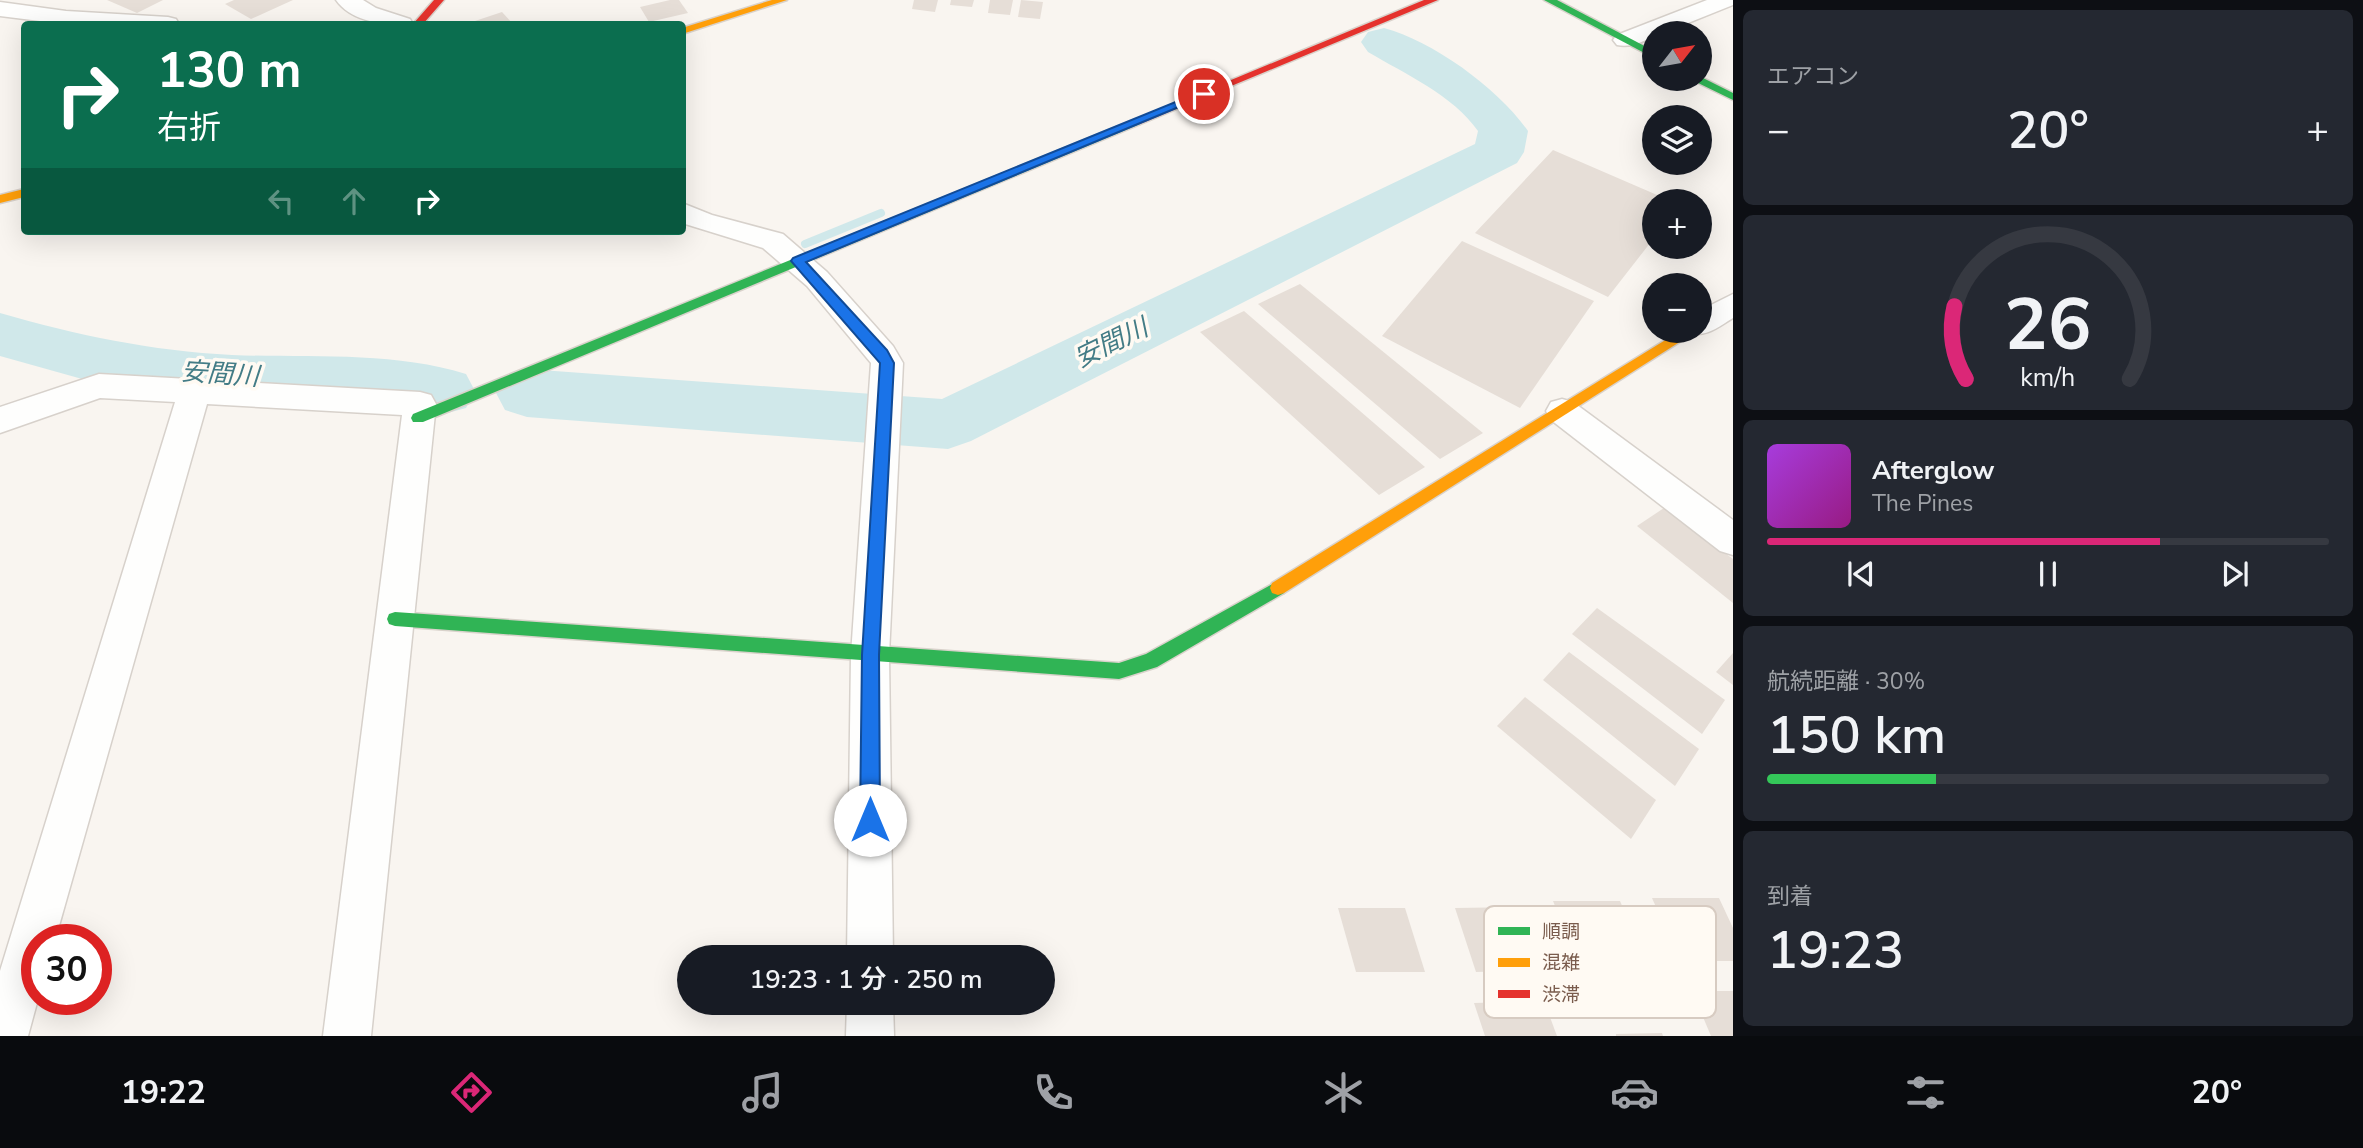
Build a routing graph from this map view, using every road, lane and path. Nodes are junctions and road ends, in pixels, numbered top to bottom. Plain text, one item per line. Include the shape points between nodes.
1 (347, 0) edge
2 (439, 0) edge
3 (782, 0) edge
4 (1433, 0) edge
5 (1549, 0) edge
6 (1727, 0) edge
7 (0, 9) edge
8 (368, 13) junction
9 (117, 21) edge
10 (348, 21) edge
11 (393, 21) edge
12 (421, 21) edge
13 (686, 30) edge
14 (1625, 40) junction
15 (1642, 49) edge
16 (1712, 86) edge
17 (1733, 97) edge
18 (21, 194) edge
19 (0, 199) edge
20 (686, 214) edge
21 (797, 261) junction
22 (1733, 304) edge
23 (1712, 317) edge
24 (1671, 343) edge
25 (195, 389) junction
26 (1562, 411) junction
27 (418, 418) junction
28 (0, 420) edge
29 (1733, 540) edge
30 (394, 619) junction
31 (870, 655) junction
32 (870, 945) edge
33 (870, 1015) edge
34 (4, 1036) edge
35 (347, 1036) edge
36 (870, 1036) edge

1 - 8 street
2 - 12 street
3 - 13 street
4 - 21 street
5 - 14 street
6 - 14 street
7 - 9 street
8 - 10 street
8 - 11 street
14 - 15 street
16 - 17 street
18 - 19 street
20 - 21 street via 774,241
21 - 27 street
21 - 31 street via 887,363
22 - 23 street
24 - 26 street
25 - 27 street via 420,404
25 - 28 street via 99,386
25 - 34 street
26 - 29 street
26 - 31 street via 1151,661 1119,671
27 - 30 street
30 - 31 street
30 - 35 street
31 - 32 street
33 - 36 street

